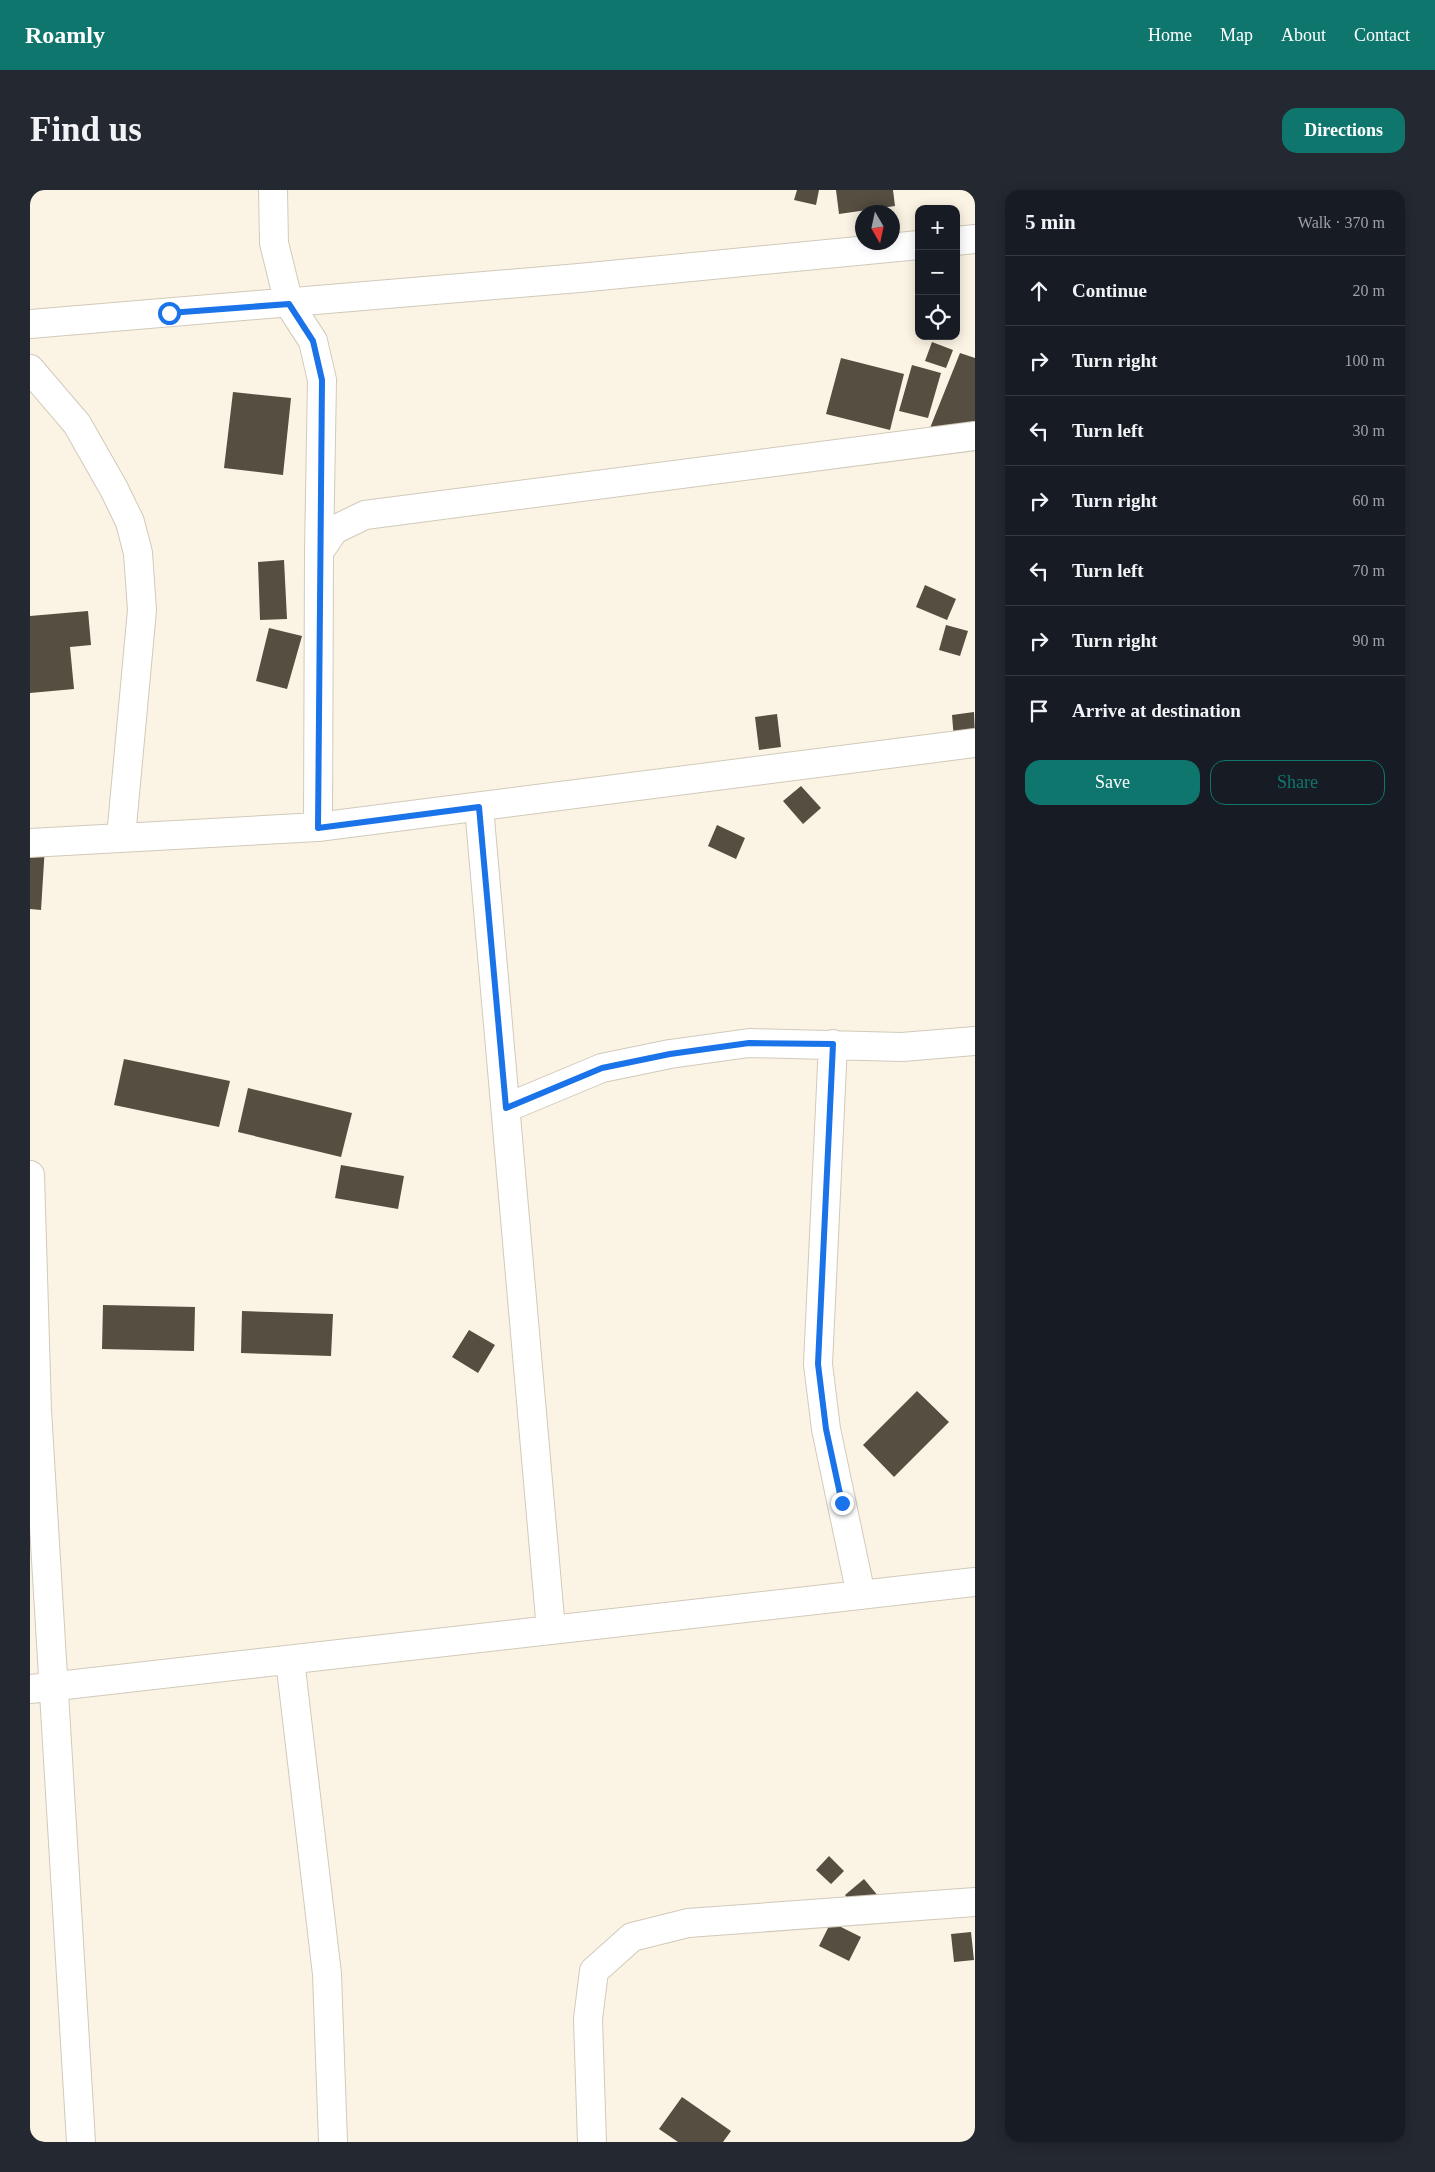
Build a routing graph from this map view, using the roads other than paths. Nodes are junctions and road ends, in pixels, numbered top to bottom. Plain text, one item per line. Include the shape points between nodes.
1 (273, 190) edge
2 (975, 239) edge
3 (960, 241) edge
4 (915, 245) edge
5 (289, 304) junction
6 (30, 324) edge
7 (30, 369) edge
8 (975, 436) edge
9 (320, 552) junction
10 (975, 743) edge
11 (479, 807) junction
12 (318, 828) junction
13 (121, 837) junction
14 (30, 843) edge
15 (975, 1042) edge
16 (833, 1044) junction
17 (506, 1108) junction
18 (30, 1176) edge
19 (34, 1410) edge
20 (975, 1582) edge
21 (861, 1595) junction
22 (552, 1630) junction
23 (290, 1660) junction
24 (42, 1688) edge
25 (975, 1902) edge
26 (81, 2142) edge
27 (333, 2142) edge
28 (592, 2142) edge

1 - 5 street via 274,242
2 - 3 street
4 - 5 street
5 - 6 street
5 - 9 street via 313,341 322,380
7 - 13 street via 77,424 130,522 138,553 142,610
8 - 9 street via 365,515 334,530
9 - 12 street
10 - 11 street
11 - 12 street
11 - 17 street
12 - 13 street
13 - 14 street
15 - 16 street via 902,1048
16 - 17 street via 749,1043 670,1054 602,1068
16 - 21 street via 818,1364 826,1429
17 - 22 street
18 - 19 street
19 - 24 street
20 - 21 street
21 - 22 street
22 - 23 street
23 - 24 street
23 - 27 street via 327,1974
24 - 26 street
25 - 28 street via 688,1923 632,1937 594,1971 588,2019

